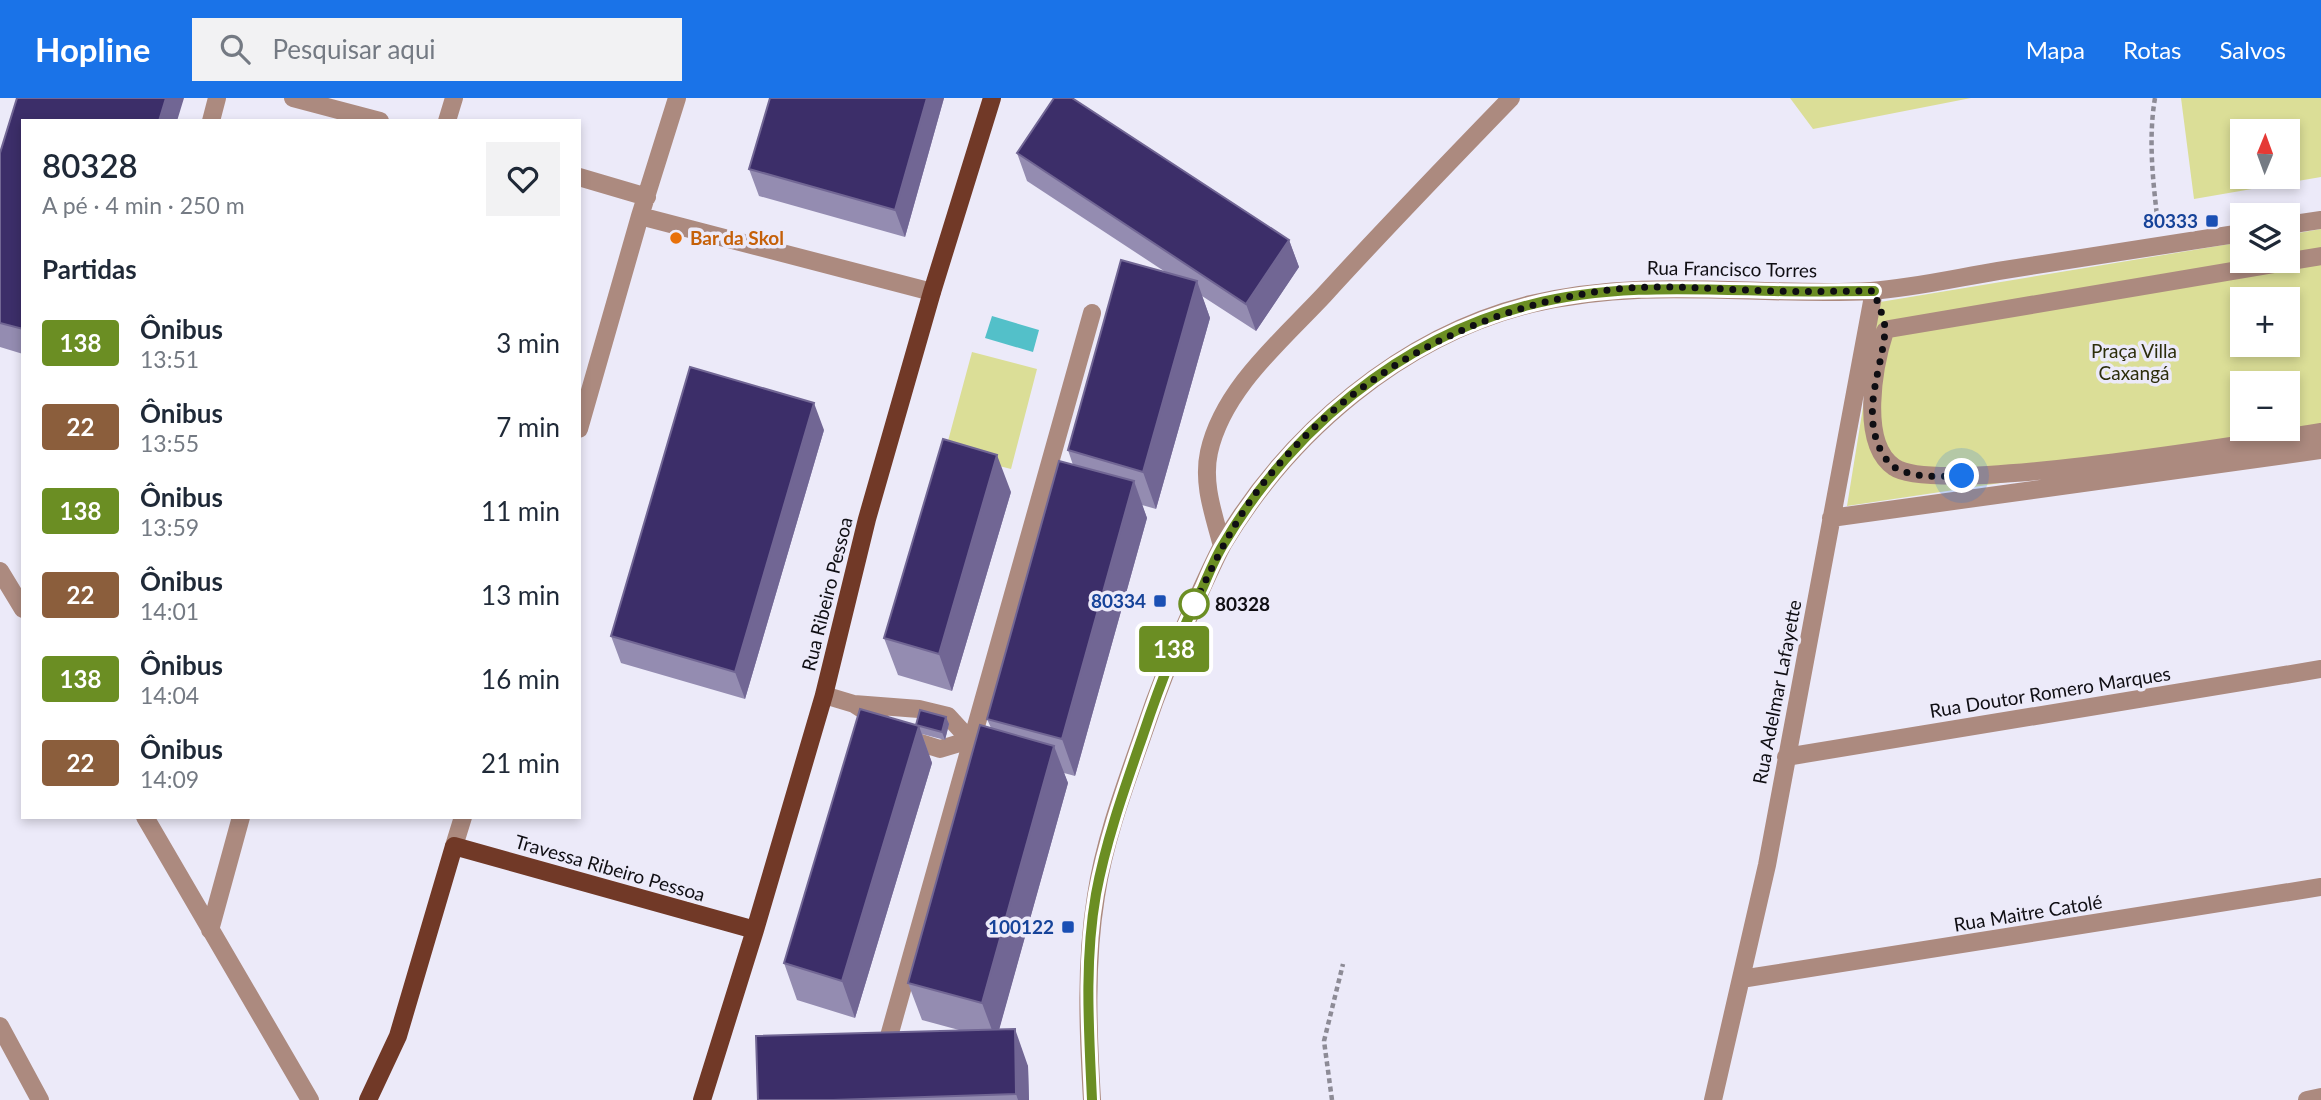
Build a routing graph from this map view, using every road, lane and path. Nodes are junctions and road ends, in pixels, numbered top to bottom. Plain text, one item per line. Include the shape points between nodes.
1 (217, 98) edge
2 (293, 98) edge
3 (454, 98) edge
4 (677, 98) edge
5 (992, 98) edge
6 (1511, 98) edge
7 (2155, 98) edge
8 (212, 119) edge
9 (372, 119) edge
10 (448, 119) edge
11 (581, 178) edge
12 (647, 197) junction
13 (640, 216) junction
14 (2321, 220) edge
15 (2300, 223) edge
16 (2230, 235) edge
17 (2161, 245) junction
18 (2321, 256) edge
19 (1874, 291) junction
20 (932, 292) junction
21 (1091, 313) dead end
22 (1885, 331) junction
23 (581, 422) edge
24 (2321, 432) edge
25 (2321, 450) edge
26 (2205, 458) junction
27 (1831, 518) junction
28 (1222, 546) junction
29 (0, 571) edge
30 (21, 606) edge
31 (2321, 669) edge
32 (824, 695) junction
33 (854, 704) junction
34 (970, 740) junction
35 (1786, 757) junction
36 (146, 819) edge
37 (240, 819) edge
38 (462, 819) edge
39 (454, 846) junction
40 (2321, 887) edge
41 (210, 930) junction
42 (755, 930) junction
43 (1343, 964) dead end
44 (1741, 979) junction
45 (0, 1026) edge
46 (883, 1056) edge
47 (2321, 1097) edge
48 (40, 1100) edge
49 (310, 1100) edge
50 (368, 1100) edge
51 (702, 1100) edge
52 (1092, 1100) edge
53 (1332, 1100) edge
54 (1713, 1100) edge
55 (2307, 1100) edge

1 - 8 street
2 - 9 street
3 - 10 street
4 - 12 street
5 - 20 main road, Rua Ribeiro Pessoa
6 - 28 street via 1239,386 1222,414 1209,452 1206,483
7 - 17 path via 2150,125
11 - 12 street
12 - 13 street
13 - 20 street
13 - 23 street
14 - 15 street
16 - 17 street, Rua Francisco Torres
17 - 19 street, Rua Francisco Torres
18 - 22 street
19 - 22 street
19 - 27 street, Rua Adelmar Lafayette
19 - 28 street, Rua Francisco Torres via 1610,290 1529,305 1467,326 1400,360 1334,409 1269,477
20 - 32 main road, Rua Ribeiro Pessoa via 867,519
21 - 34 street
22 - 26 street via 1871,411 1885,458 1902,471 1987,475
24 - 26 street
25 - 26 street
26 - 27 street
27 - 35 street, Rua Adelmar Lafayette
28 - 52 street, Rua Francisco Torres via 1152,707 1119,803 1096,894 1089,960
29 - 30 street
31 - 35 street, Rua Doutor Romero Marques
32 - 33 street
32 - 42 main road, Rua Ribeiro Pessoa
33 - 34 street via 948,716
33 - 34 street via 910,740 940,749
34 - 46 street
35 - 44 street, Rua Adelmar Lafayette
36 - 41 street
37 - 41 street
38 - 39 street
39 - 42 main road, Travessa Ribeiro Pessoa
39 - 50 main road via 398,1036
40 - 44 street, Rua Maitre Catolé
41 - 49 street
42 - 51 main road, Rua Ribeiro Pessoa
43 - 53 path via 1324,1041
44 - 54 street, Rua Adelmar Lafayette
45 - 48 street
47 - 55 street

